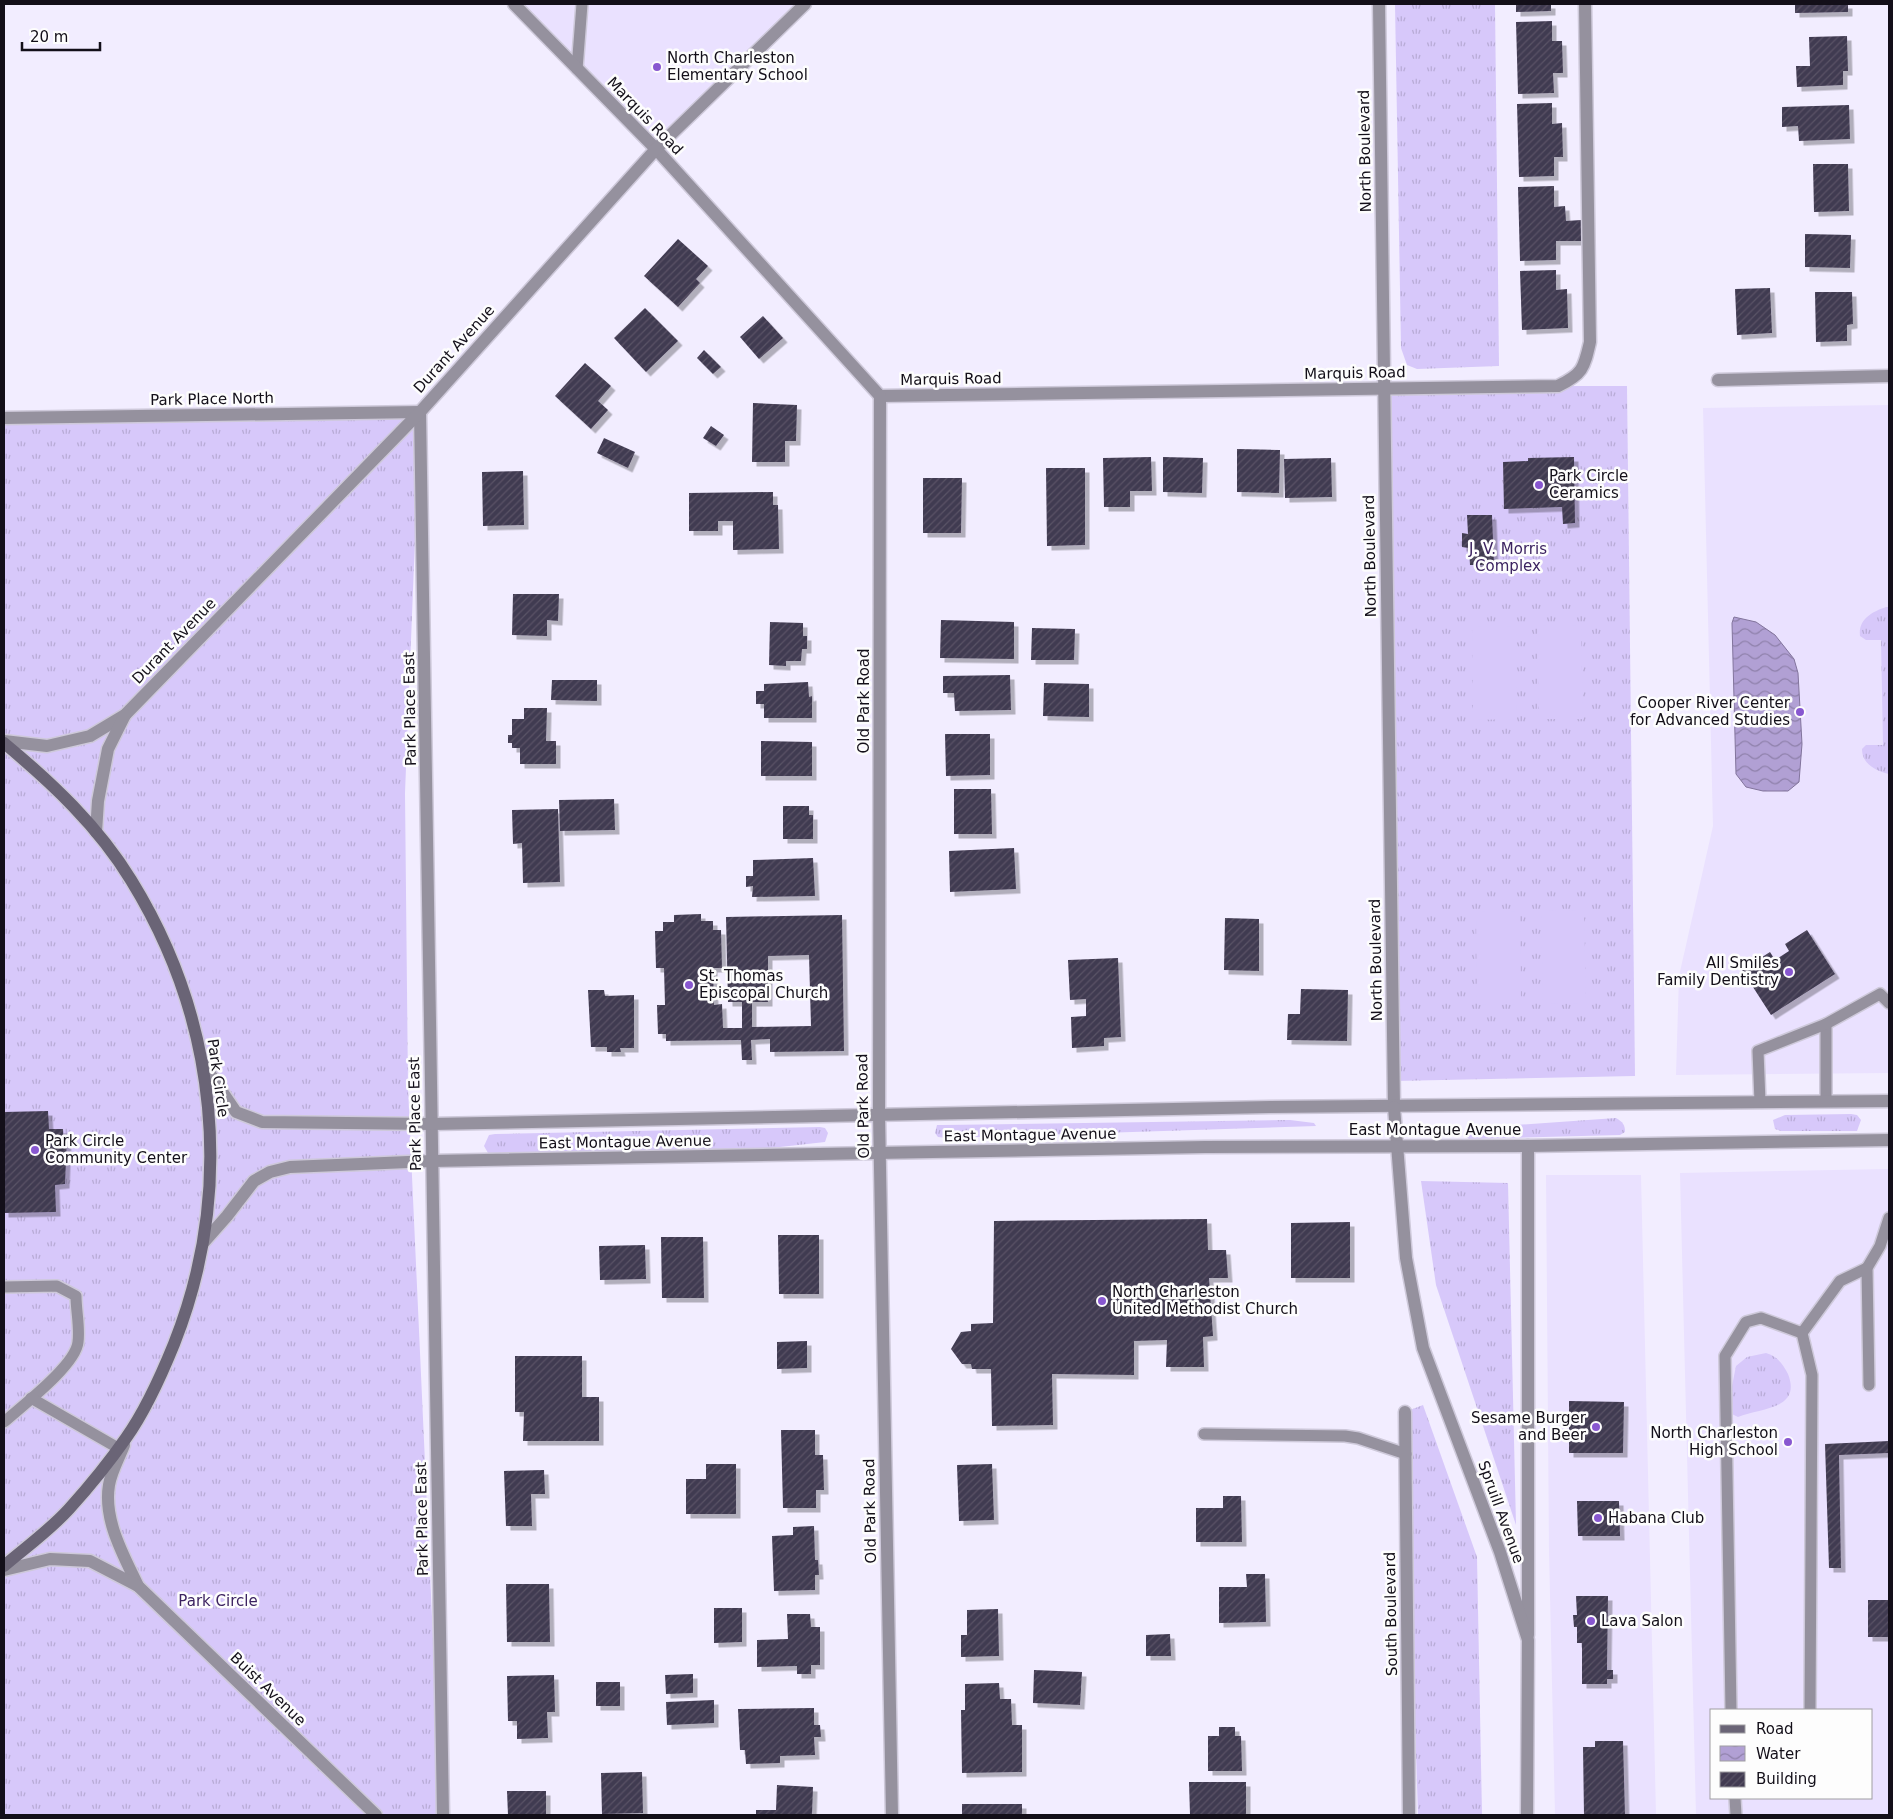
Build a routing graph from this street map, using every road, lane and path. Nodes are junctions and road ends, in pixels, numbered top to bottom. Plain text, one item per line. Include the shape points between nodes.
1 (514, 4) edge
2 (582, 4) edge
3 (805, 4) edge
4 (1379, 4) edge
5 (1585, 4) edge
6 (577, 69) junction
7 (656, 149) junction
8 (1889, 376) edge
9 (1718, 380) dead end
10 (1384, 389) junction
11 (880, 396) junction
12 (420, 412) junction
13 (4, 418) edge
14 (125, 715) junction
15 (4, 742) edge
16 (96, 832) junction
17 (1889, 1003) edge
18 (1826, 1024) junction
19 (202, 1062) junction
20 (1826, 1101) junction
21 (1889, 1101) edge
22 (1760, 1102) junction
23 (1394, 1107) junction
24 (879, 1114) junction
25 (432, 1124) junction
26 (1889, 1140) edge
27 (1528, 1146) junction
28 (1396, 1147) junction
29 (880, 1154) junction
30 (432, 1161) junction
31 (1889, 1218) edge
32 (204, 1242) junction
33 (1867, 1268) junction
34 (4, 1288) edge
35 (1802, 1333) junction
36 (1869, 1385) dead end
37 (30, 1398) junction
38 (1405, 1412) dead end
39 (4, 1422) edge
40 (1204, 1434) dead end
41 (127, 1437) junction
42 (118, 1448) junction
43 (1406, 1454) junction
44 (4, 1566) edge
45 (4, 1570) edge
46 (138, 1586) junction
47 (1528, 1640) junction
48 (1731, 1709) edge
49 (1810, 1709) edge
50 (1735, 1799) edge
51 (376, 1815) edge
52 (443, 1815) edge
53 (892, 1815) edge
54 (1409, 1815) edge
55 (1527, 1815) edge
56 (1736, 1815) edge

1 - 6 street, Marquis Road
2 - 6 lane
3 - 7 street, Durant Avenue
4 - 10 street, North Boulevard
5 - 10 street, Marquis Road via 1590,342 1585,362 1576,378 1558,386
6 - 7 street, Marquis Road
7 - 11 street, Marquis Road
7 - 12 street, Durant Avenue
8 - 9 street
10 - 11 street, Marquis Road
10 - 23 street, North Boulevard
11 - 24 street, Old Park Road
12 - 13 street, Park Place North
12 - 14 street, Durant Avenue
12 - 25 street, Park Place East
14 - 15 street, Durant Avenue via 90,736 47,746
14 - 16 street, Durant Avenue via 108,749
15 - 16 main road, Park Circle via 70,802
16 - 19 main road, Park Circle via 130,878 158,928 180,981
17 - 18 lane via 1880,994
18 - 20 lane
18 - 22 lane via 1758,1051
19 - 25 street, East Montague Avenue via 236,1112 262,1122
19 - 32 main road, Park Circle via 211,1152
20 - 21 street, East Montague Avenue
20 - 22 street, East Montague Avenue
22 - 23 street, East Montague Avenue
23 - 24 street, East Montague Avenue
23 - 28 street, Spruill Avenue
24 - 25 street, East Montague Avenue
24 - 29 street, Old Park Road
25 - 30 street, Park Place East
26 - 27 street, East Montague Avenue
27 - 28 street, East Montague Avenue
27 - 47 street
28 - 29 street, East Montague Avenue via 1205,1147
28 - 47 street, Spruill Avenue via 1406,1258 1423,1348 1500,1552
29 - 30 street, East Montague Avenue
29 - 53 street, Old Park Road
30 - 32 street, East Montague Avenue via 290,1167 270,1172 254,1182
30 - 52 street, Park Place East
31 - 33 lane via 1880,1246
32 - 41 main road, Park Circle via 187,1310 161,1376
33 - 35 lane via 1840,1281
33 - 36 lane
34 - 37 lane via 58,1286 76,1296 78,1343 73,1358
35 - 48 lane via 1761,1318 1746,1322 1725,1356
35 - 49 lane via 1812,1375
37 - 39 lane
37 - 42 lane
38 - 43 street, South Boulevard
40 - 43 lane via 1345,1436
41 - 42 main road, Park Circle
41 - 46 street, Buist Avenue via 108,1496 119,1546
42 - 44 main road, Park Circle via 68,1510
43 - 54 street, South Boulevard
45 - 46 street, Buist Avenue via 50,1559 90,1561
46 - 51 street, Buist Avenue
47 - 55 street, Spruill Avenue
50 - 56 lane

